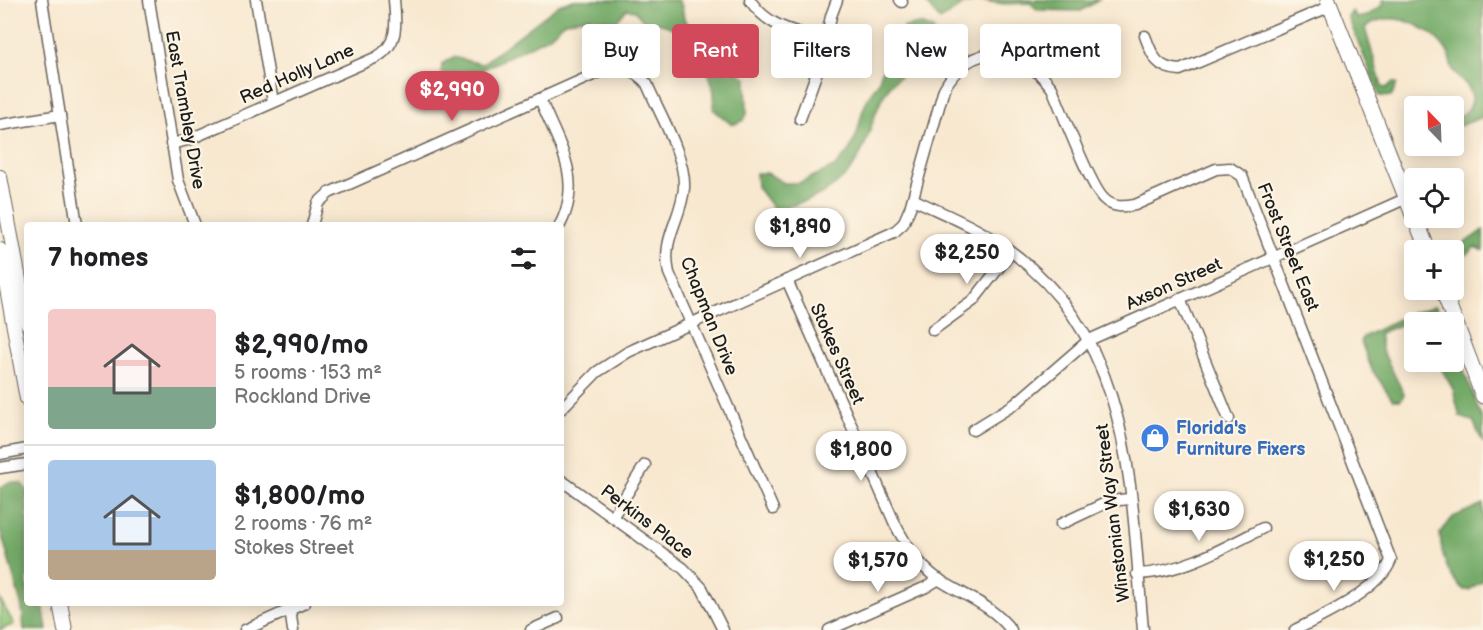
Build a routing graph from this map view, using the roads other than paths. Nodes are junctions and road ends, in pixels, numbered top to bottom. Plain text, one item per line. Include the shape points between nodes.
1 (42, 0) edge
2 (149, 0) edge
3 (256, 0) edge
4 (394, 0) edge
5 (750, 0) edge
6 (837, 0) edge
7 (1330, 3) edge
8 (775, 24) edge
9 (830, 24) edge
10 (1144, 36) dead end
11 (813, 78) edge
12 (540, 99) junction
13 (273, 102) junction
14 (60, 115) junction
15 (800, 119) dead end
16 (0, 125) edge
17 (171, 144) junction
18 (0, 177) edge
19 (1404, 190) edge
20 (913, 199) junction
21 (1404, 199) edge
22 (77, 222) edge
23 (194, 222) edge
24 (313, 222) edge
25 (562, 222) edge
26 (0, 250) edge
27 (1011, 252) junction
28 (1275, 256) junction
29 (787, 280) junction
30 (1180, 299) junction
31 (1448, 300) edge
32 (24, 306) edge
33 (690, 322) junction
34 (933, 330) dead end
35 (1089, 340) junction
36 (1477, 363) edge
37 (24, 382) edge
38 (1483, 396) edge
39 (564, 406) edge
40 (1229, 419) dead end
41 (973, 430) dead end
42 (24, 450) edge
43 (0, 454) edge
44 (24, 464) edge
45 (645, 465) dead end
46 (0, 468) edge
47 (564, 482) edge
48 (1129, 499) junction
49 (773, 509) dead end
50 (613, 516) junction
51 (1061, 524) dead end
52 (1263, 528) dead end
53 (1137, 574) junction
54 (939, 579) junction
55 (61, 606) edge
56 (70, 606) edge
57 (289, 606) edge
58 (558, 618) dead end
59 (65, 630) edge
60 (73, 630) edge
61 (244, 630) edge
62 (292, 630) edge
63 (531, 630) edge
64 (723, 630) edge
65 (830, 630) edge
66 (1011, 630) edge
67 (1143, 630) edge
68 (1295, 630) edge

1 - 14 street
2 - 17 street, East Trambley Drive
3 - 13 street
4 - 13 street, Red Holly Lane via 395,34 384,52
5 - 8 street via 758,12
6 - 9 street
7 - 10 street via 1179,70 1163,67 1155,60
7 - 19 main road
11 - 15 street
12 - 24 street via 329,193 318,203
12 - 25 street via 571,178 568,209
12 - 33 street, Chapman Drive via 607,69 630,70 646,84 683,173 682,199 666,254 669,273
13 - 17 street, Red Holly Lane
14 - 16 street
14 - 22 street
17 - 23 street, East Trambley Drive via 178,180
18 - 32 street
20 - 27 street, Winstonian Way Street via 980,231
20 - 28 street, Frost Street East via 944,89 957,71 972,60 1011,56 1030,64 1052,88 1099,192 1113,205 1135,205 1215,169 1230,168 1242,176
20 - 29 street via 906,218 894,232
21 - 28 street, Axson Street
26 - 37 street
27 - 34 street via 973,301
27 - 35 street, Winstonian Way Street via 1058,298
28 - 30 street, Axson Street
28 - 68 street, Frost Street East via 1391,560 1387,571 1350,599
29 - 33 street
29 - 54 street, Stokes Street via 895,524 920,563
30 - 35 street, Axson Street
30 - 40 street
31 - 36 main road
33 - 39 street via 612,361
33 - 49 street, Chapman Drive
35 - 41 street, Axson Street via 1015,404
35 - 48 street, Winstonian Way Street via 1120,422
36 - 38 main road
42 - 43 street
44 - 46 street
45 - 50 street
47 - 50 street, Perkins Place
48 - 51 street via 1110,501
48 - 53 street, Winstonian Way Street
50 - 64 street, Perkins Place via 683,568 702,588
52 - 53 street via 1192,561
53 - 67 street, Winstonian Way Street
54 - 65 street
54 - 66 street, Stokes Street via 982,602
55 - 59 street
56 - 60 street
57 - 61 street
57 - 62 street
58 - 63 street

